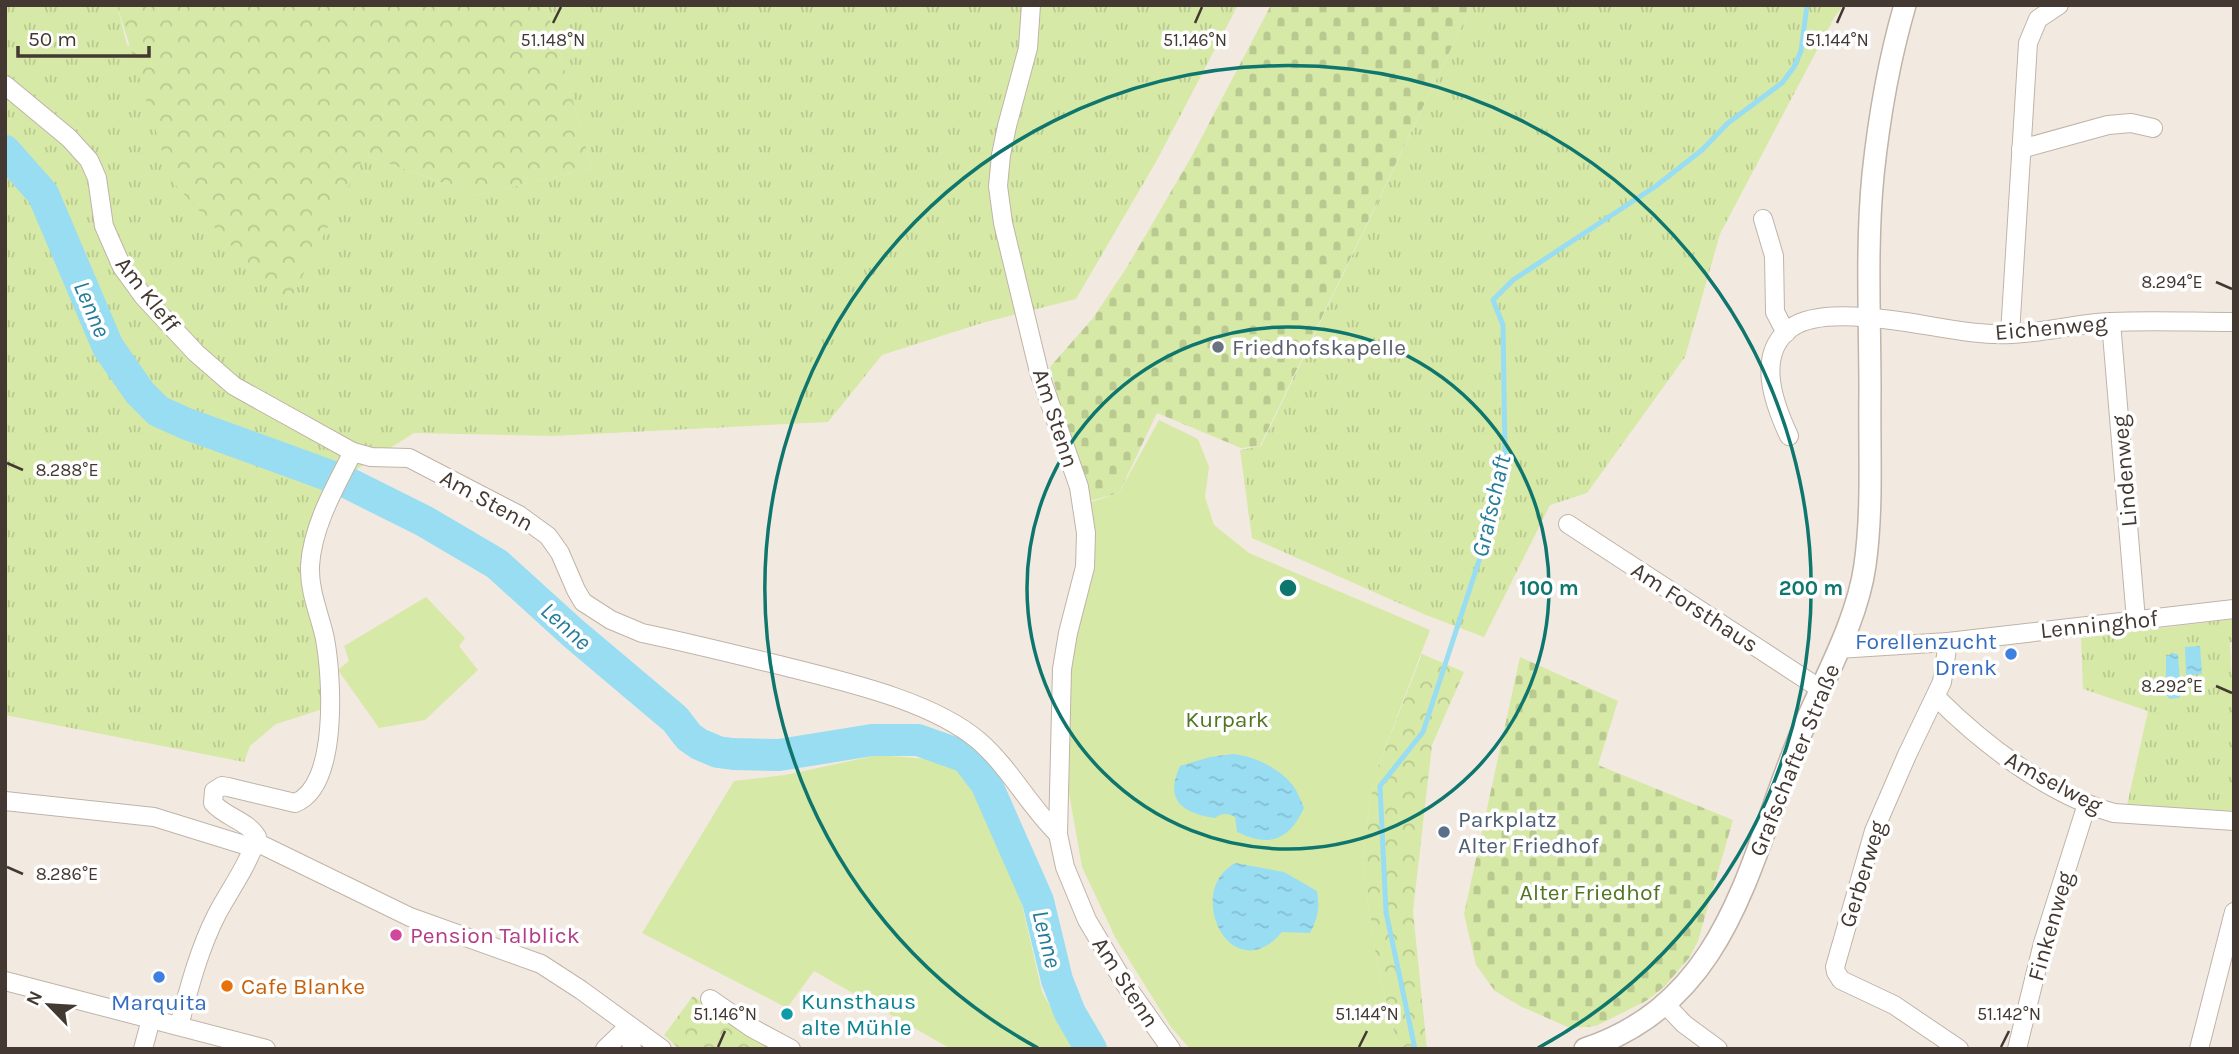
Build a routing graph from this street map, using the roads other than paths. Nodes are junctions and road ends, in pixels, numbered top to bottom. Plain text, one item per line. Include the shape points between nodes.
1 (1031, 5) edge
2 (1905, 5) edge
3 (2059, 5) edge
4 (5, 85) edge
5 (2153, 128) dead end
6 (2021, 149) junction
7 (1763, 219) dead end
8 (1870, 318) junction
9 (2111, 322) junction
10 (2234, 322) edge
11 (1786, 333) junction
12 (2010, 334) junction
13 (1789, 436) dead end
14 (349, 459) junction
15 (1568, 524) dead end
16 (2234, 609) edge
17 (2136, 620) junction
18 (1948, 642) junction
19 (1839, 649) junction
20 (1822, 690) junction
21 (1936, 698) junction
22 (5, 801) edge
23 (2087, 804) junction
24 (2234, 821) edge
25 (1058, 834) junction
26 (255, 845) junction
27 (2234, 912) edge
28 (5, 981) edge
29 (710, 999) dead end
30 (1665, 1004) junction
31 (151, 1019) junction
32 (179, 1026) junction
33 (629, 1026) junction
34 (143, 1049) edge
35 (266, 1049) edge
36 (605, 1049) edge
37 (632, 1049) edge
38 (662, 1049) edge
39 (791, 1049) edge
40 (1171, 1049) edge
41 (1585, 1049) edge
42 (1718, 1049) edge
43 (1959, 1049) edge
44 (2017, 1049) edge
45 (2199, 1049) edge

1 - 25 street, Am Stenn via 1028,48 1007,126 998,186 1039,372 1079,487 1086,533 1085,567 1062,669
2 - 8 street, Grafschafter Straße via 1873,175
3 - 6 street via 2042,14 2028,43
4 - 14 street, Am Kleff via 89,160 97,178 104,226 122,267 143,296 234,386
5 - 6 street via 2131,123 2108,125
6 - 12 street
7 - 11 street via 1774,256 1775,312
8 - 11 street via 1812,320
8 - 12 street, Eichenweg
8 - 19 street, Grafschafter Straße via 1868,546 1861,587
9 - 10 street, Eichenweg
9 - 12 street, Eichenweg
9 - 17 street, Lindenweg
11 - 13 street via 1772,360 1771,387
14 - 25 street, Am Stenn via 409,458 519,515 548,536 583,601 611,620 642,632 861,687 935,715 979,741
14 - 26 street via 324,512 310,568 331,697 320,771 310,793 295,803 222,786 212,798 218,808 257,835
15 - 20 street, Am Forsthaus
16 - 17 street, Lenninghof
17 - 18 street, Lenninghof
18 - 19 street, Lenninghof
18 - 21 street, Gerberweg via 1945,674
19 - 20 street, Grafschafter Straße
20 - 30 street, Grafschafter Straße via 1726,926 1694,975
21 - 23 street, Amselweg via 1990,747
21 - 43 street, Gerberweg via 1874,831 1836,972 1841,980 1894,1005
22 - 26 street via 154,817
23 - 24 street, Amselweg via 2114,813
23 - 44 street, Finkenweg via 2043,943
25 - 40 street, Am Stenn via 1065,867 1087,920
26 - 32 street via 209,930
26 - 33 street via 410,917 541,964
27 - 45 street
28 - 31 street
29 - 39 street
30 - 41 street, Grafschafter Straße via 1627,1030
30 - 42 street
31 - 32 street
31 - 34 street
32 - 35 street
33 - 36 street
33 - 37 street
33 - 38 street

